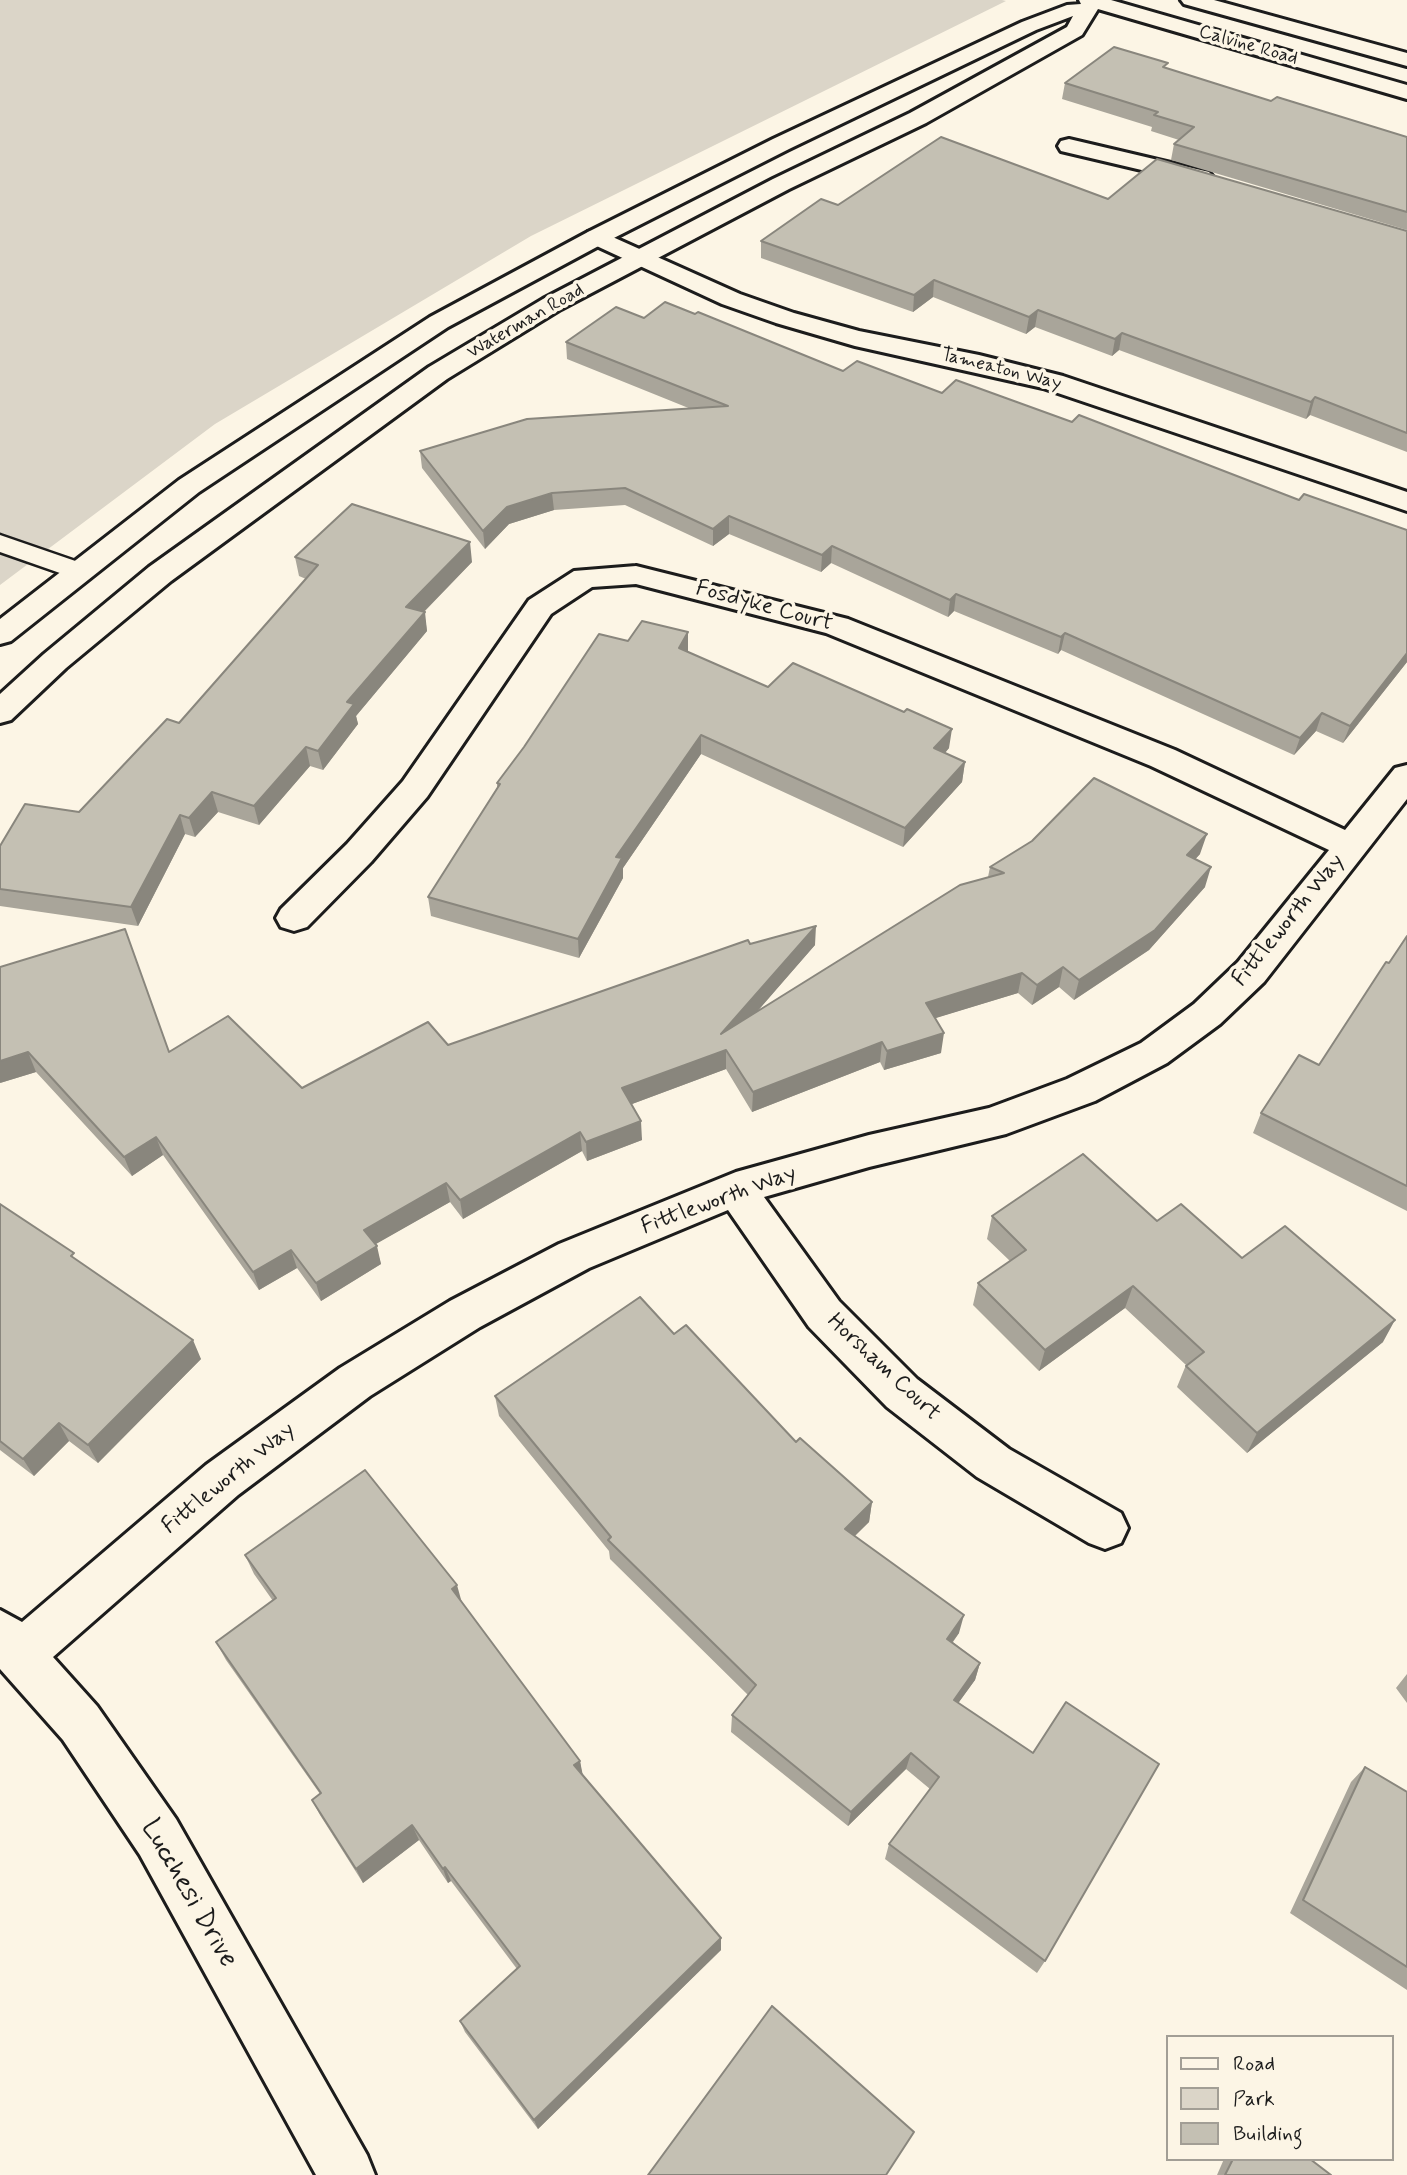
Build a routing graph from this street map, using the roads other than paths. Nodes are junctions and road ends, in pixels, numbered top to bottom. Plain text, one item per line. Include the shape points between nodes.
1 (1093, 0) edge
2 (1191, 0) edge
3 (1407, 60) edge
4 (1407, 92) edge
5 (1069, 146) dead end
6 (1223, 184) edge
7 (597, 237) junction
8 (640, 258) junction
9 (1407, 502) edge
10 (0, 543) edge
11 (77, 571) junction
12 (0, 634) edge
13 (0, 712) edge
14 (1407, 776) edge
15 (1350, 846) junction
16 (294, 918) dead end
17 (736, 1189) junction
18 (1105, 1528) dead end
19 (11, 1644) edge
20 (340, 2172) edge

1 - 4 street, Calvine Road
1 - 7 street, Waterman Road via 1029,26
1 - 8 street, Waterman Road via 1074,31 918,118
2 - 3 street, Calvine Road
5 - 6 street
7 - 8 street, Tameaton Way
7 - 11 street, Waterman Road via 439,322 188,486
8 - 9 street, Tameaton Way via 785,318 1054,382
8 - 13 street, Waterman Road via 552,304 438,373 313,461 160,574
10 - 11 lane
11 - 12 street, Waterman Road
14 - 15 street, Fittleworth Way
15 - 16 street, Fosdyke Court via 1163,758 837,626 636,575 585,578 540,607 415,789
15 - 17 street, Fittleworth Way via 1251,972 1207,1014 1154,1053 1081,1090 992,1123 869,1151
17 - 18 street, Horsham Court via 824,1314 902,1393 993,1463
17 - 19 street, Fittleworth Way via 574,1256 465,1314 355,1382
19 - 20 street, Lucchesi Drive via 80,1723 158,1837

